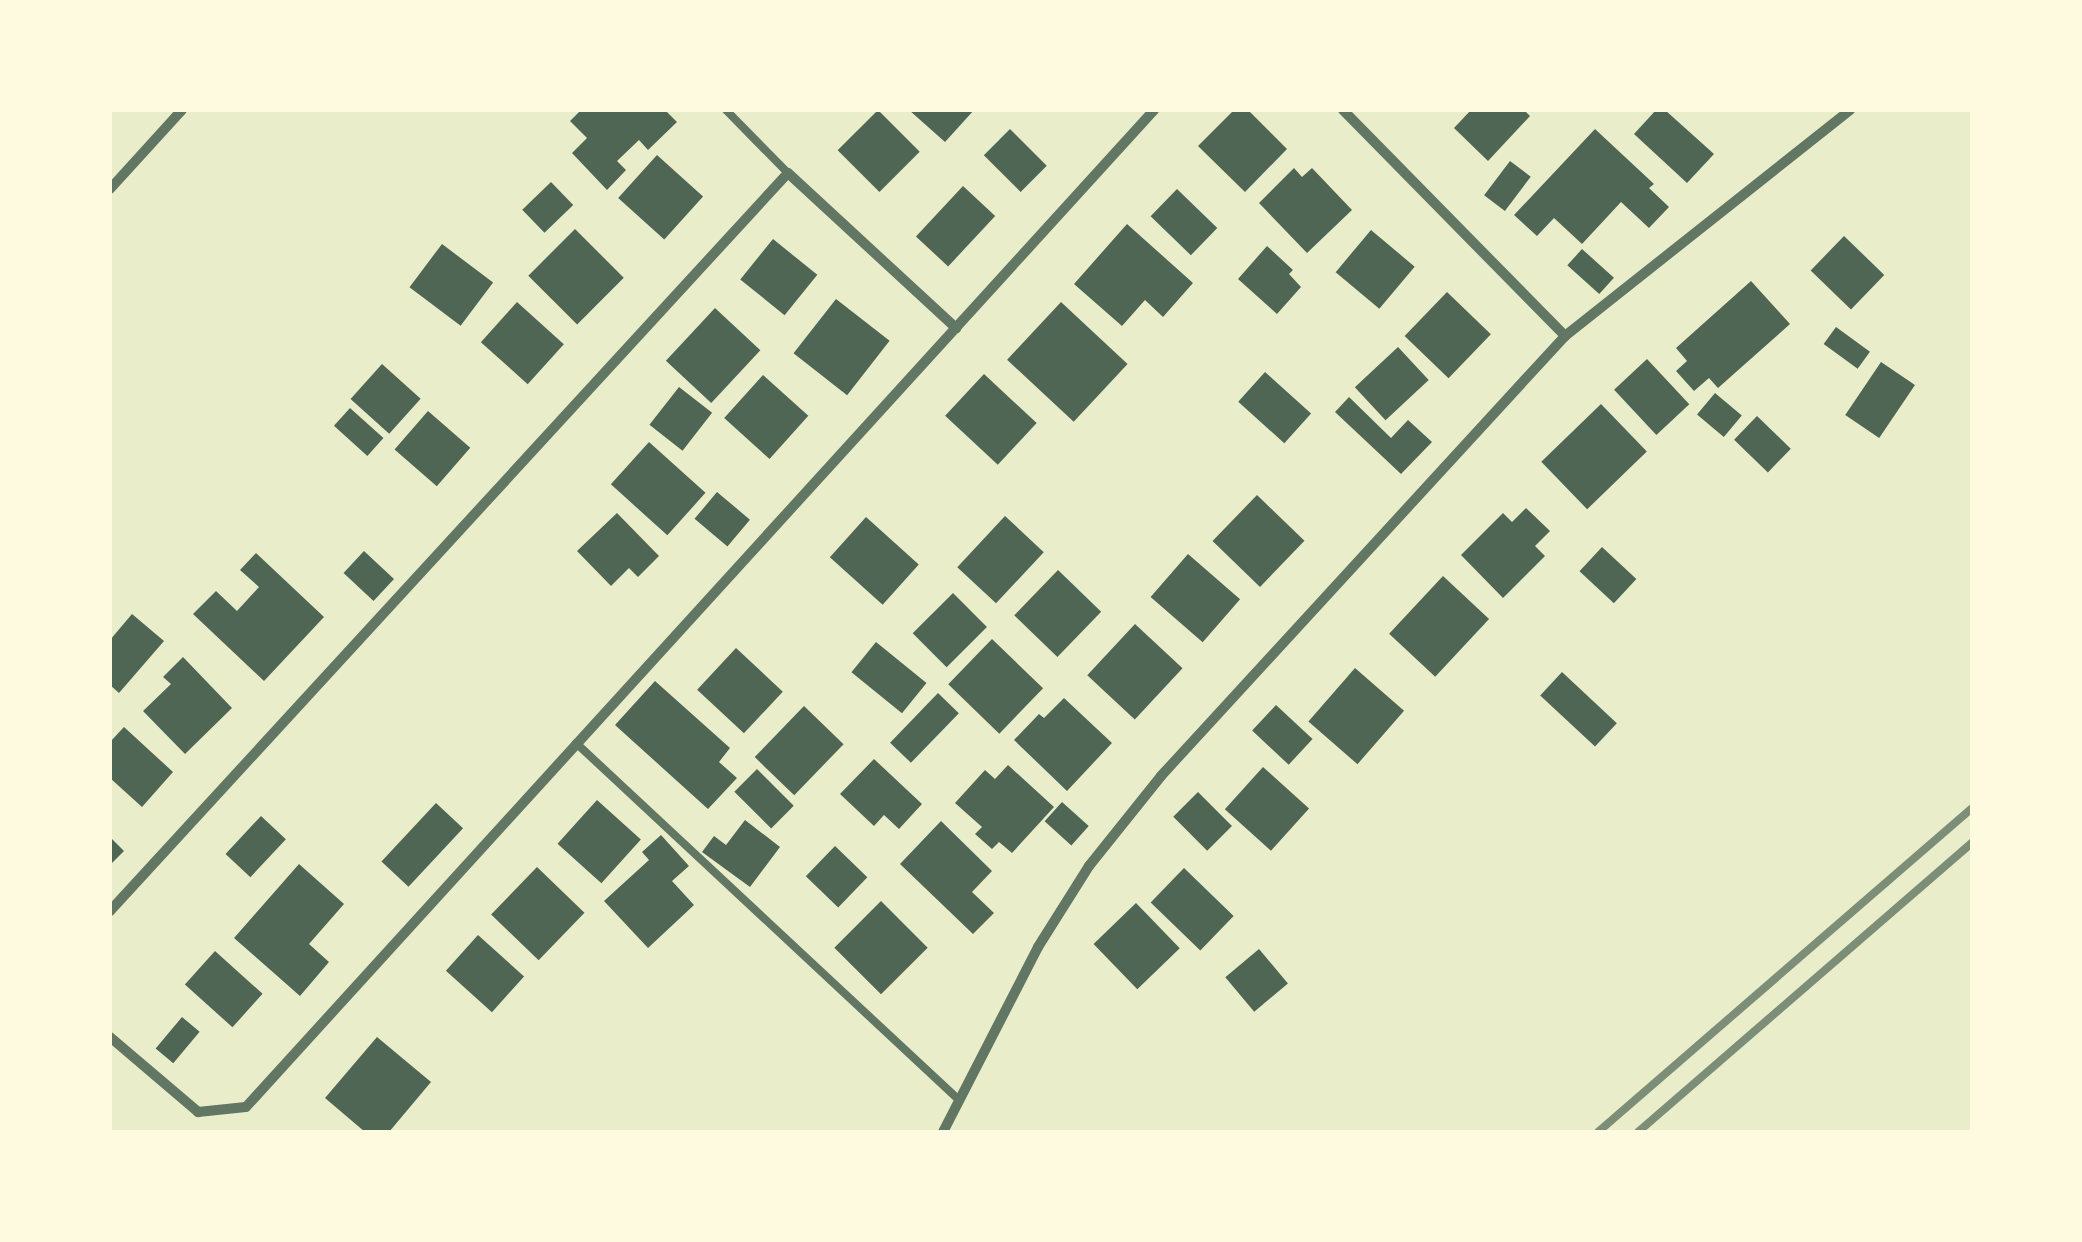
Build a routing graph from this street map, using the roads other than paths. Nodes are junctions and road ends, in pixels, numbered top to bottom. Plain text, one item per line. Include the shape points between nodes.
1 (182, 110) edge
2 (726, 110) edge
3 (1154, 110) edge
4 (1343, 110) edge
5 (1850, 110) edge
6 (788, 172) junction
7 (110, 189) edge
8 (956, 328) junction
9 (1565, 336) junction
10 (576, 743) junction
11 (110, 910) edge
12 (110, 1037) edge
13 (958, 1100) junction
14 (943, 1132) edge

1 - 7 street
2 - 6 lane
3 - 8 street
4 - 9 street
5 - 9 street
6 - 8 street
6 - 11 street
8 - 10 street
9 - 13 street via 1116,829 1038,947
10 - 12 street via 246,1106 198,1112
10 - 13 lane
13 - 14 street

